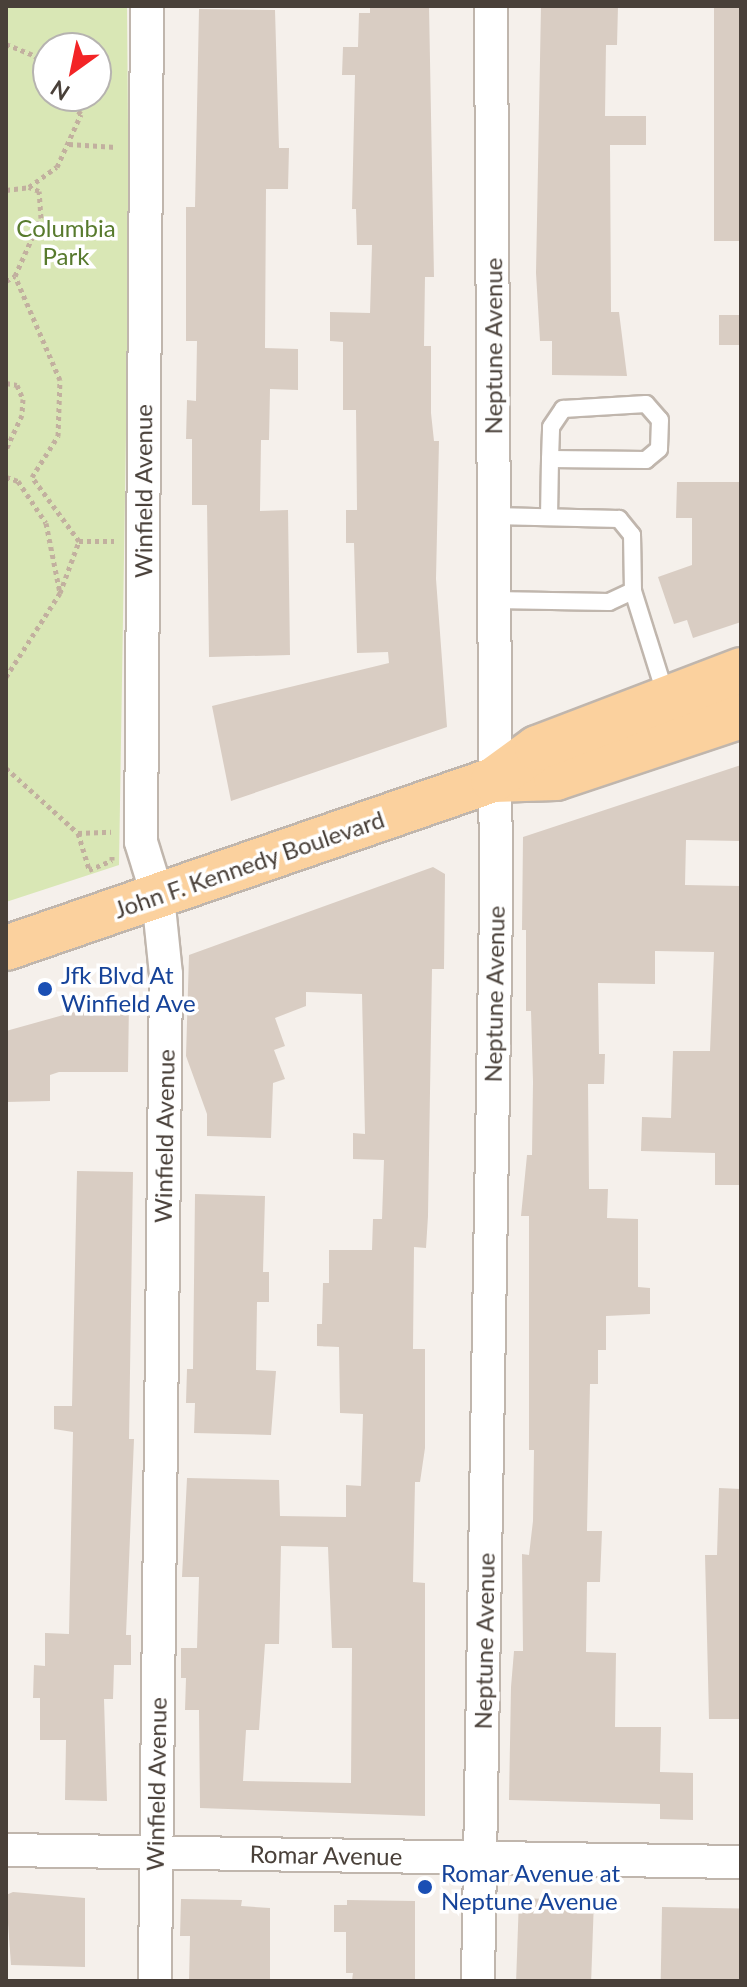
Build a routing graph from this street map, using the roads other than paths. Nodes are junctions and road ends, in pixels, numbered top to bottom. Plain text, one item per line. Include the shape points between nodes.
1 (147, 6) edge
2 (491, 6) edge
3 (550, 459) junction
4 (494, 516) junction
5 (549, 517) junction
6 (633, 591) junction
7 (494, 600) junction
8 (741, 670) edge
9 (666, 698) junction
10 (741, 716) edge
11 (493, 780) junction
12 (158, 897) junction
13 (6, 948) edge
14 (6, 1850) edge
15 (155, 1851) junction
16 (480, 1858) junction
17 (741, 1862) edge
18 (155, 1981) edge
19 (478, 1981) edge

1 - 12 street, Winfield Avenue via 141,842
2 - 4 street, Neptune Avenue
3 - 3 lane via 551,427 563,409 646,404 660,420 659,449 646,460
3 - 5 lane
4 - 5 lane
4 - 7 street, Neptune Avenue
5 - 6 lane via 619,519 632,535
6 - 7 lane via 609,602
6 - 9 lane
7 - 11 street, Neptune Avenue
8 - 9 main road, John F. Kennedy Boulevard
9 - 11 main road, John F. Kennedy Boulevard via 537,748
10 - 11 main road, John F. Kennedy Boulevard via 556,778
11 - 12 main road, John F. Kennedy Boulevard
11 - 16 street, Neptune Avenue via 496,909
12 - 13 main road, John F. Kennedy Boulevard
12 - 15 street, Winfield Avenue via 166,974
14 - 15 street, Romar Avenue
15 - 16 street, Romar Avenue
15 - 18 street, Winfield Avenue
16 - 17 street, Romar Avenue
16 - 19 street, Neptune Avenue

